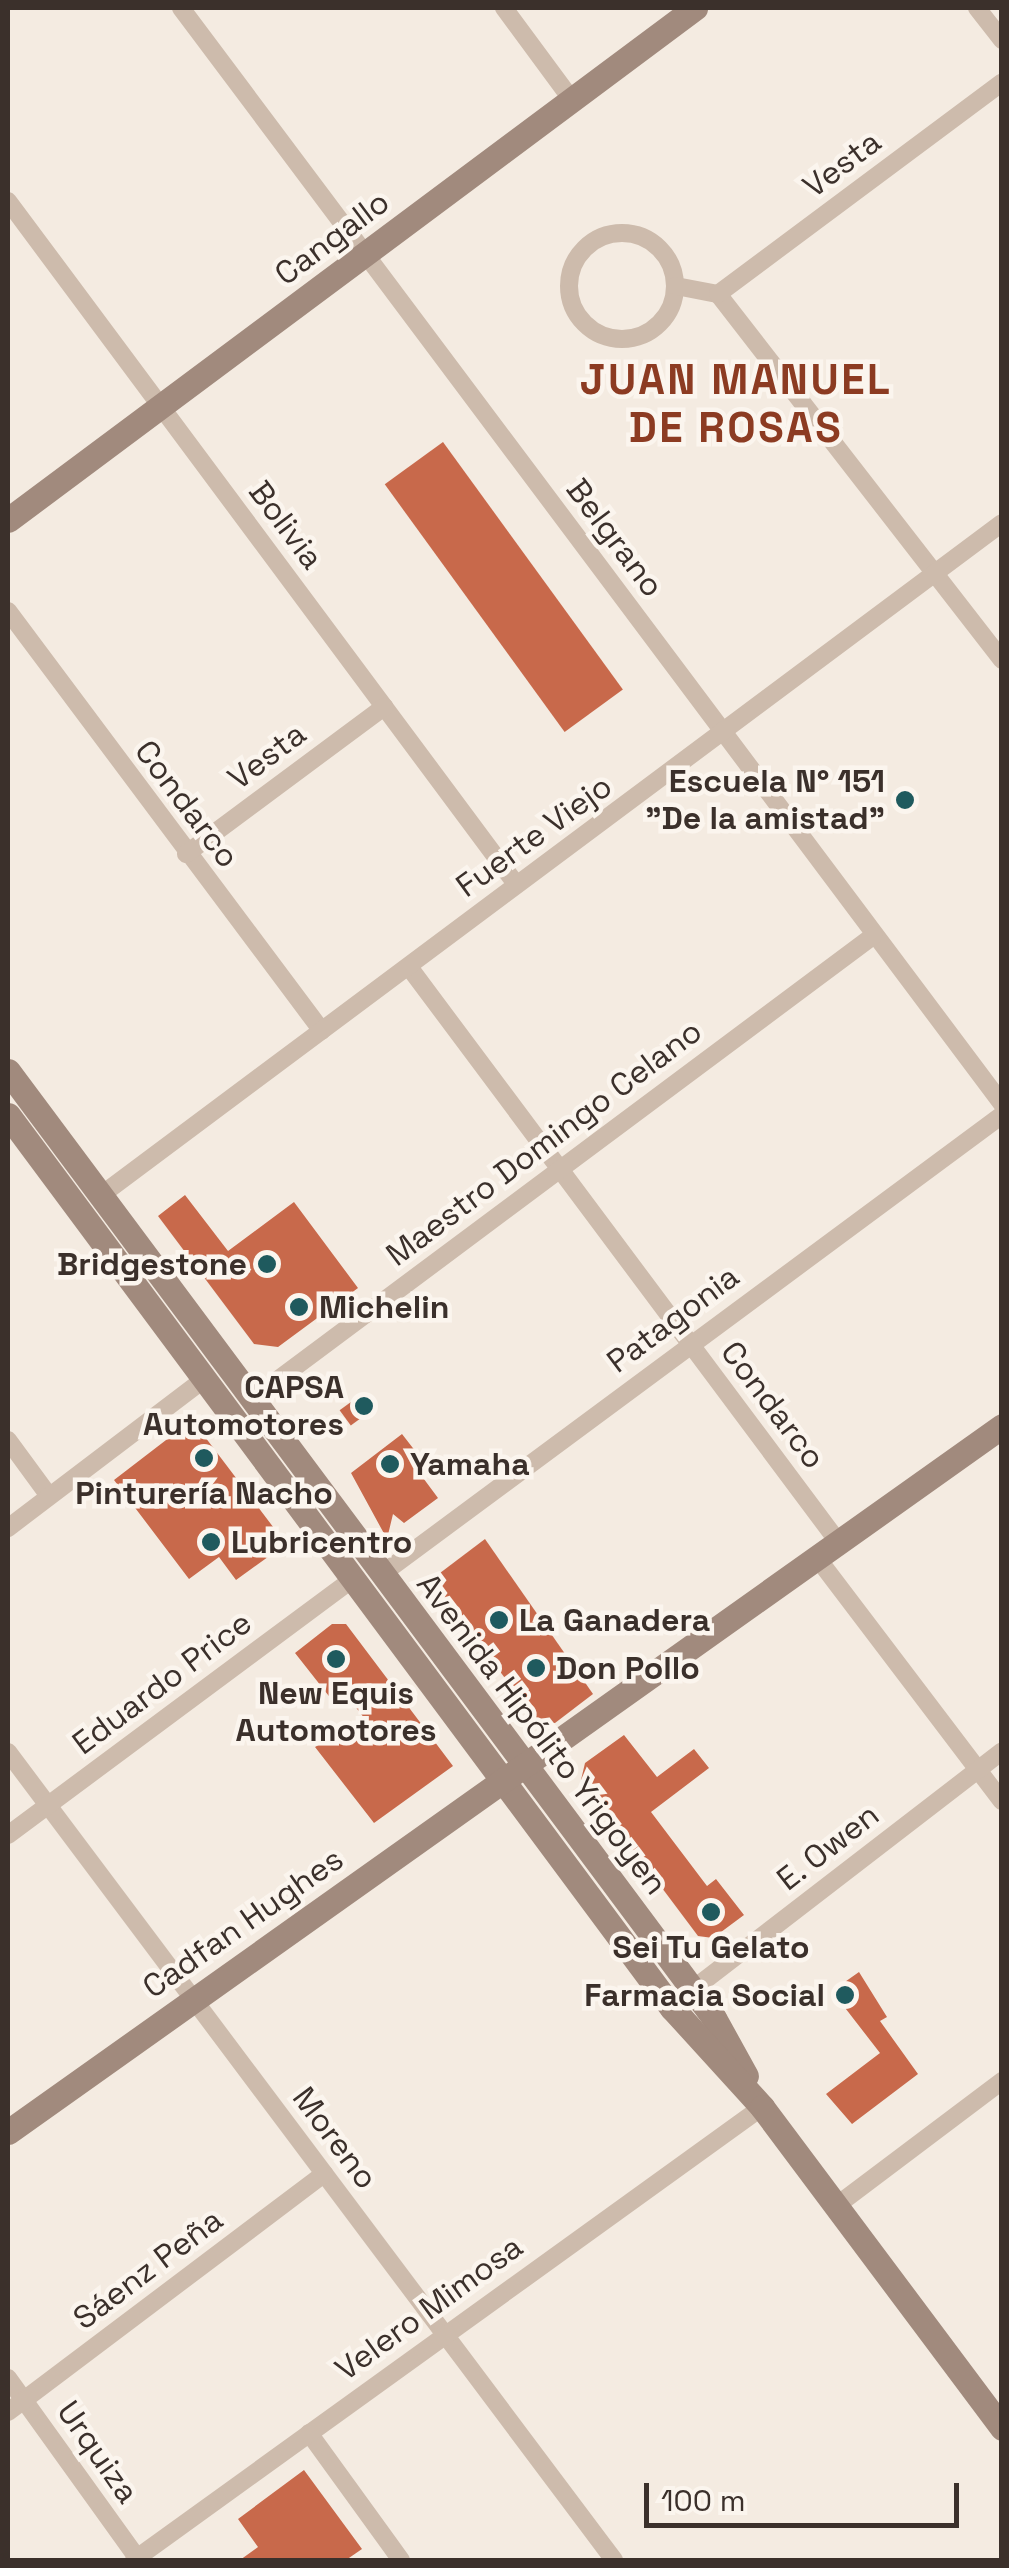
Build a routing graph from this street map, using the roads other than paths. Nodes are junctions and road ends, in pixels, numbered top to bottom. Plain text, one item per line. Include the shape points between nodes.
1 (180, 8) edge
2 (504, 8) edge
3 (695, 8) edge
4 (977, 8) edge
5 (1002, 40) edge
6 (1002, 82) edge
7 (571, 98) junction
8 (8, 202) edge
9 (364, 254) junction
10 (676, 286) junction
11 (718, 294) junction
12 (161, 406) junction
13 (8, 520) edge
14 (1002, 523) edge
15 (934, 572) junction
16 (8, 611) edge
17 (1002, 660) edge
18 (384, 706) junction
19 (724, 734) junction
20 (186, 854) junction
21 (516, 884) junction
22 (872, 936) junction
23 (409, 967) junction
24 (322, 1032) junction
25 (8, 1071) edge
26 (1002, 1104) edge
27 (1002, 1115) edge
28 (10, 1123) edge
29 (558, 1169) junction
30 (100, 1196) junction
31 (690, 1344) junction
32 (204, 1380) junction
33 (252, 1400) junction
34 (1002, 1426) edge
35 (8, 1440) edge
36 (49, 1496) junction
37 (8, 1528) edge
38 (839, 1543) junction
39 (818, 1560) junction
40 (382, 1574) junction
41 (352, 1579) junction
42 (1002, 1751) edge
43 (8, 1752) edge
44 (978, 1769) junction
45 (515, 1772) junction
46 (1002, 1801) edge
47 (48, 1805) junction
48 (8, 1835) edge
49 (692, 1990) junction
50 (192, 1998) junction
51 (1002, 2081) edge
52 (762, 2107) junction
53 (8, 2132) edge
54 (324, 2174) junction
55 (836, 2206) junction
56 (444, 2334) junction
57 (8, 2378) edge
58 (24, 2400) junction
59 (8, 2412) edge
60 (998, 2415) edge
61 (309, 2433) junction
62 (137, 2560) edge
63 (401, 2560) edge
64 (614, 2560) edge

1 - 9 street, Belgrano
2 - 7 street
3 - 7 main road, Cangallo
4 - 5 street
6 - 11 street, Vesta
7 - 9 main road, Cangallo
8 - 12 street, Bolivia
9 - 12 main road, Cangallo
9 - 19 street, Belgrano
10 - 10 street via 666,254 638,234 622,232 590,242 570,269 568,286 580,320 594,332 631,339 663,320
10 - 11 street
11 - 15 street
12 - 13 main road, Cangallo
12 - 18 street, Bolivia
14 - 15 street, Fuerte Viejo
15 - 17 street
15 - 19 street, Fuerte Viejo
16 - 20 street, Condarco
18 - 20 street, Vesta
18 - 21 street, Bolivia
19 - 21 street, Fuerte Viejo
19 - 22 street, Belgrano
20 - 24 street, Condarco
21 - 23 street, Fuerte Viejo
22 - 26 street, Belgrano
22 - 29 street, Maestro Domingo Celano
23 - 24 street, Fuerte Viejo
23 - 29 street, Condarco
24 - 30 street, Fuerte Viejo
25 - 30 main road, Avenida Hipólito Yrigoyen
27 - 31 street, Patagonia
28 - 32 main road, Avenida Hipólito Yrigoyen
29 - 31 street, Condarco
29 - 33 street, Maestro Domingo Celano
30 - 33 main road, Avenida Hipólito Yrigoyen
31 - 38 street, Condarco
31 - 40 street, Patagonia
32 - 36 street
32 - 41 main road, Avenida Hipólito Yrigoyen
33 - 40 main road, Avenida Hipólito Yrigoyen
34 - 38 main road, Cadfan Hughes
35 - 36 street
36 - 37 street
38 - 39 main road, Cadfan Hughes
39 - 44 street
39 - 45 main road, Cadfan Hughes
40 - 45 main road, Avenida Hipólito Yrigoyen
41 - 45 main road, Avenida Hipólito Yrigoyen
41 - 47 street, Eduardo Price
42 - 44 street, E. Owen
43 - 47 street, Moreno
44 - 46 street
44 - 49 street, E. Owen
45 - 49 main road, Avenida Hipólito Yrigoyen
45 - 50 main road, Cadfan Hughes
45 - 52 main road, Avenida Hipólito Yrigoyen via 672,2008
47 - 48 street, Eduardo Price
47 - 50 street, Moreno
49 - 52 main road, Avenida Hipólito Yrigoyen
50 - 53 main road, Cadfan Hughes
50 - 54 street, Moreno
51 - 55 street
52 - 55 main road, Avenida Hipólito Yrigoyen
52 - 56 street, Velero Mimosa
54 - 56 street, Moreno
54 - 58 street, Sáenz Peña
55 - 60 main road, Avenida Hipólito Yrigoyen
56 - 61 street, Velero Mimosa
56 - 64 street, Moreno
57 - 58 street, Urquiza
58 - 59 street, Sáenz Peña
58 - 62 street, Urquiza
61 - 62 street, Velero Mimosa
61 - 63 street

